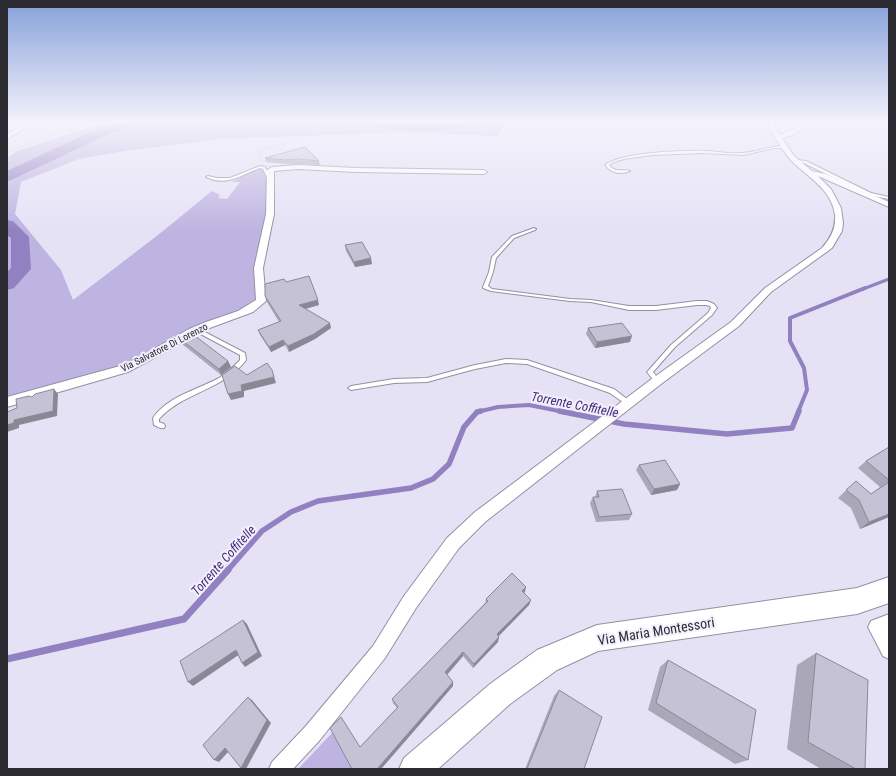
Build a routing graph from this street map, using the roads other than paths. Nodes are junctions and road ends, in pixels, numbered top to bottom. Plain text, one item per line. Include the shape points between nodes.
1 (628, 157) edge
2 (793, 157) edge
3 (796, 161) junction
4 (484, 172) dead end
5 (628, 172) dead end
6 (811, 173) junction
7 (208, 177) dead end
8 (271, 182) junction
9 (889, 198) edge
10 (889, 205) edge
11 (534, 229) dead end
12 (197, 330) junction
13 (656, 381) junction
14 (351, 388) dead end
15 (7, 402) edge
16 (624, 407) junction
17 (162, 426) dead end
18 (889, 590) edge
19 (889, 623) edge
20 (889, 650) edge
21 (279, 769) edge
22 (415, 769) edge

1 - 5 lane via 609,162 607,165 615,171
2 - 3 street
3 - 6 street
3 - 9 lane via 805,162 870,194
4 - 8 street, Via Salvatore Di Lorenzo via 276,167 270,170
6 - 10 street via 846,184
6 - 13 street via 832,193 839,211 840,227 833,242 768,290 735,324
7 - 8 lane via 226,181 260,167 264,168
8 - 12 street, Via Salvatore Di Lorenzo via 268,229 259,262 258,284 261,301 247,310
11 - 13 lane via 513,237 494,258 485,287 491,290 591,301 629,308 698,303 712,305 714,308 710,314 673,346 650,372
12 - 15 street, Via Salvatore Di Lorenzo via 126,368
12 - 17 lane via 243,354 243,360 235,370 220,380 184,397 159,413 156,423
13 - 16 street
14 - 16 lane via 394,381 427,380 506,361 527,362 612,392
16 - 21 street via 480,517 453,543 410,602 379,652 312,734
18 - 22 street, Via Maria Montessori via 857,601 597,638 547,660 500,694
19 - 20 street via 877,627

